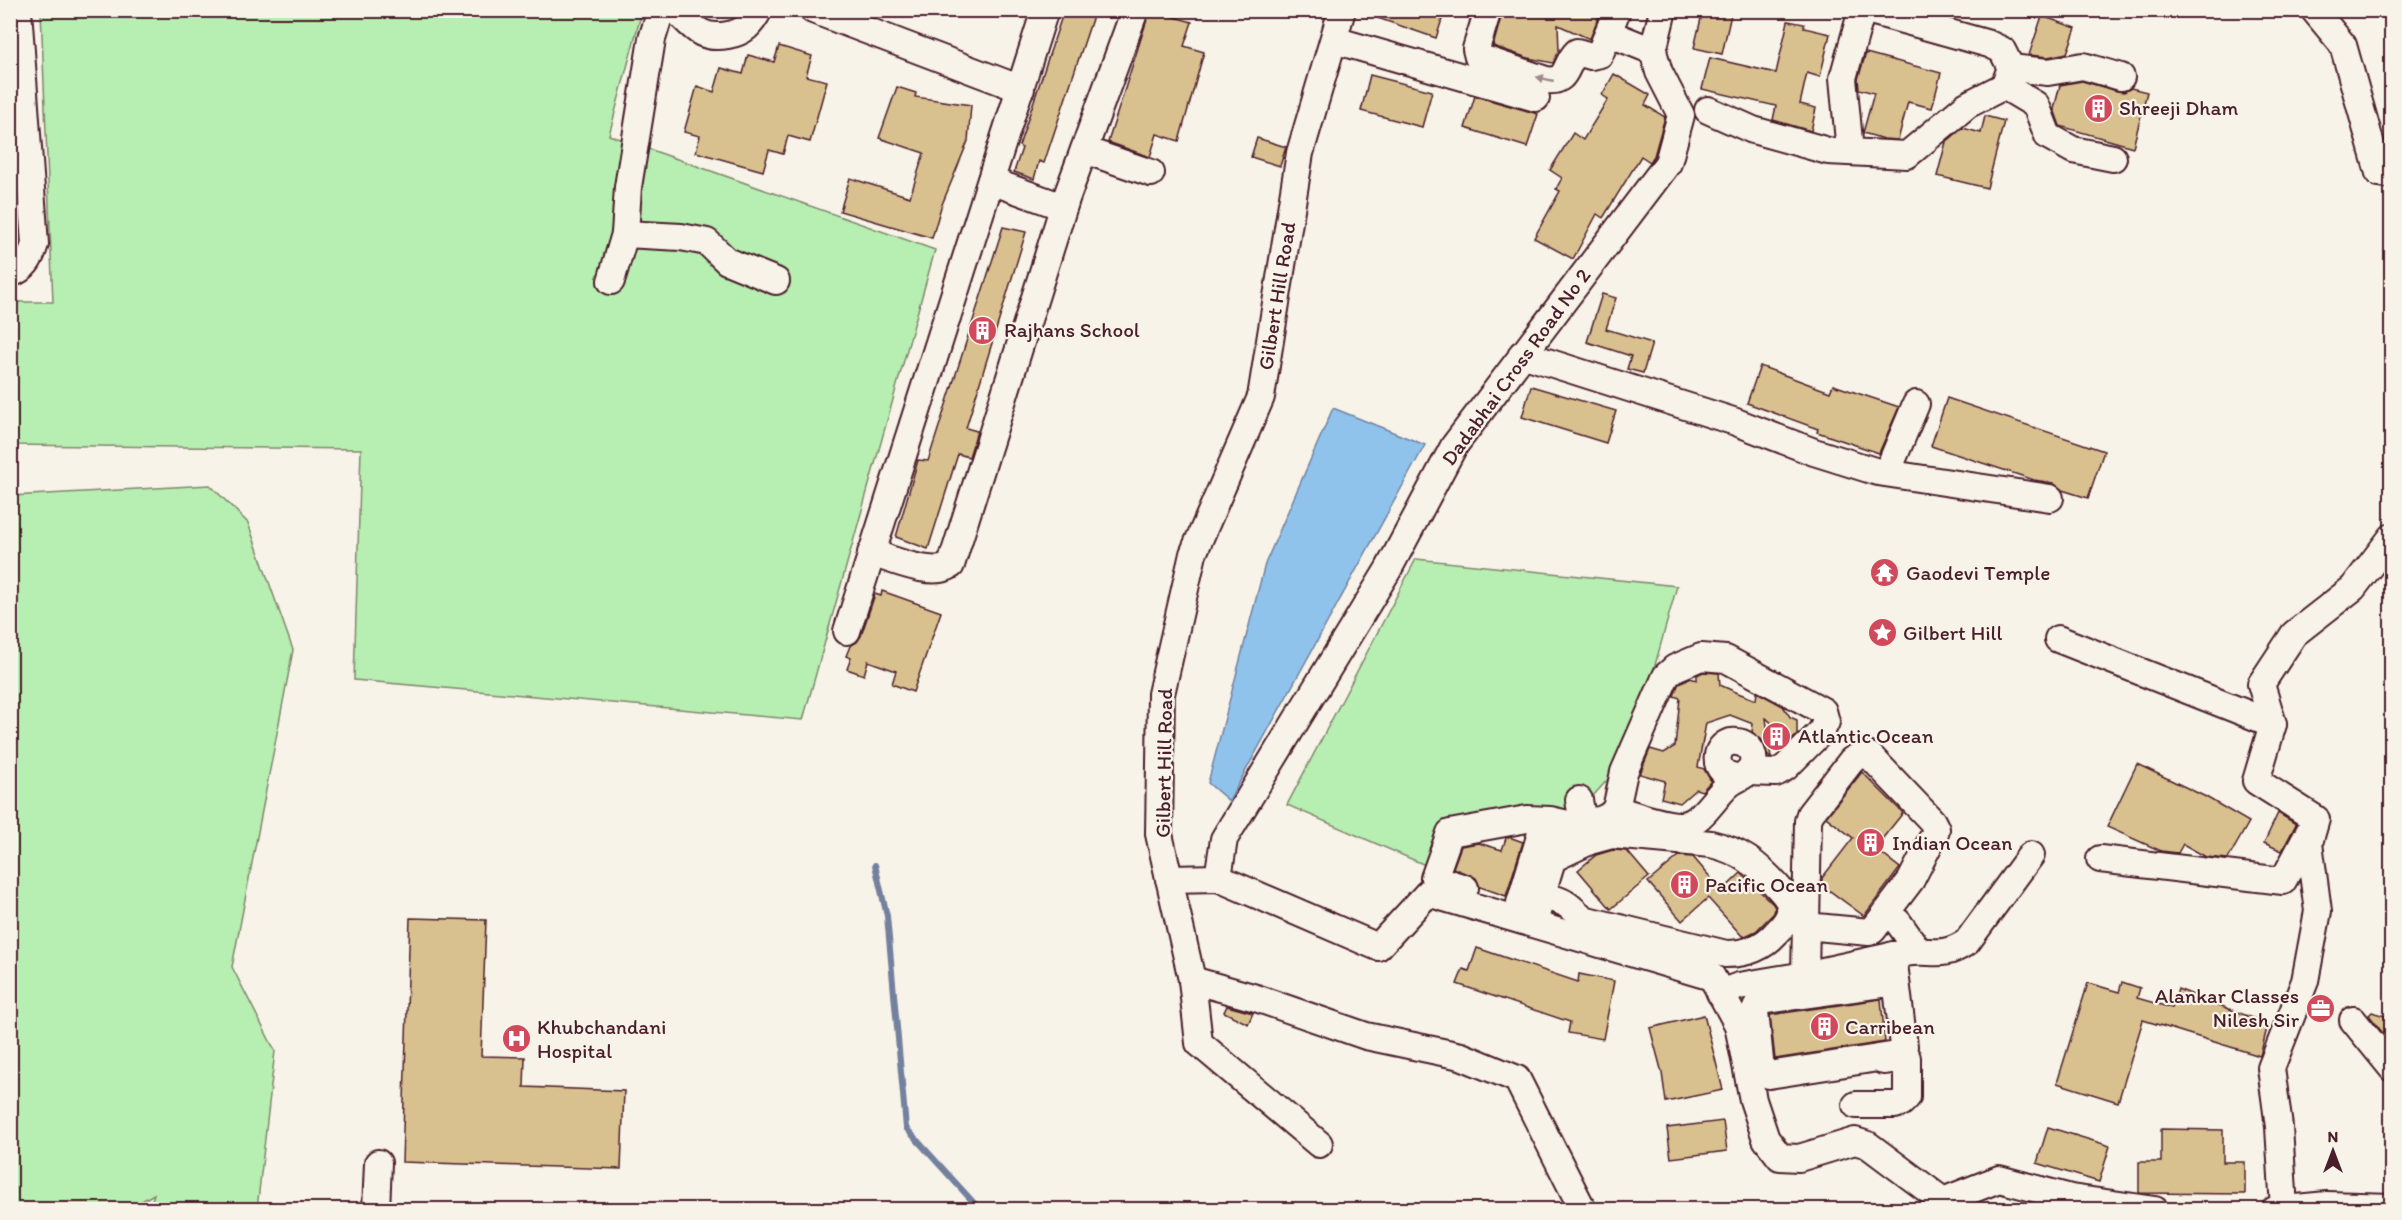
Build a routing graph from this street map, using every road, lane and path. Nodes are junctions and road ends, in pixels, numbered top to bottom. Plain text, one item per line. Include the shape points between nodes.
1 (661, 10) edge
2 (676, 10) edge
3 (759, 10) edge
4 (813, 10) edge
5 (1044, 10) edge
6 (1135, 10) edge
7 (1342, 10) edge
8 (1488, 10) edge
9 (1663, 10) edge
10 (1862, 10) edge
11 (1868, 10) edge
12 (2314, 10) edge
13 (1617, 24) edge
14 (16, 25) edge
15 (1334, 40) junction
16 (1654, 47) junction
17 (2007, 77) junction
18 (2121, 78) dead end
19 (1021, 89) junction
20 (1536, 98) dead end
21 (1708, 110) dead end
22 (1084, 150) junction
23 (1850, 152) junction
24 (2113, 158) dead end
25 (1151, 173) dead end
26 (2391, 175) edge
27 (991, 181) junction
28 (1065, 202) junction
29 (625, 234) junction
30 (10, 273) edge
31 (611, 281) dead end
32 (776, 281) dead end
33 (1522, 354) junction
34 (1916, 404) dead end
35 (1887, 473) junction
36 (2050, 498) dead end
37 (2391, 537) edge
38 (872, 554) junction
39 (847, 631) dead end
40 (2058, 639) dead end
41 (2273, 724) junction
42 (1616, 808) junction
43 (2316, 819) junction
44 (1545, 820) junction
45 (1572, 831) junction
46 (2031, 855) dead end
47 (2100, 859) dead end
48 (1218, 878) junction
49 (1169, 879) junction
50 (1538, 899) junction
51 (1898, 922) dead end
52 (1806, 926) junction
53 (1918, 950) junction
54 (1893, 955) junction
55 (1805, 975) junction
56 (1192, 980) junction
57 (1896, 982) junction
58 (1720, 993) junction
59 (2353, 1020) dead end
60 (2391, 1068) edge
61 (1759, 1082) junction
62 (1856, 1105) dead end
63 (1775, 1126) dead end
64 (1319, 1144) dead end
65 (378, 1163) dead end
66 (1935, 1205) edge
67 (2391, 1207) edge
68 (376, 1209) edge
69 (1583, 1209) edge
70 (2145, 1209) edge
71 (2275, 1209) edge
72 (2284, 1209) edge

1 - 29 street via 652,39 628,186
2 - 3 street via 696,30 712,38 740,33
4 - 19 street
5 - 19 street
6 - 22 street
7 - 15 street, Gilbert Hill Road
13 -> 8 street via 1600,54 1577,52 1562,78 1555,81 1478,57 1476,49
9 - 16 street
10 - 23 street via 1843,78
11 - 17 street via 2002,50
12 - 26 street via 2343,45 2379,173
13 - 16 street
14 - 30 street via 35,244 21,270
15 - 20 street
15 - 49 street, Gilbert Hill Road via 1300,153 1261,397 1193,554 1161,694 1159,834
16 - 33 street, Dadabhai Cross Road No 2 via 1659,72 1681,115 1668,163
17 - 18 street via 2083,66
17 - 23 street via 1908,155
17 - 24 street via 2036,105 2048,136 2073,150
19 - 27 street
21 - 23 street via 1753,130 1828,151
22 - 25 street
22 - 28 street
27 - 28 street via 1063,207
27 - 38 street
28 - 38 street via 951,565 931,571
29 - 31 street
29 - 32 street via 707,242 727,261
33 - 35 street
33 - 48 street, Dadabhai Cross Road No 2 via 1454,446 1388,570 1224,839
34 - 35 street
35 - 36 street
37 - 41 street via 2353,588 2294,634 2262,684
38 - 39 street
40 - 41 street
41 - 43 street via 2256,781
42 - 42 street via 1624,772 1666,676 1675,668 1701,657 1726,659 1823,711 1826,722 1821,732 1786,767 1776,773 1743,775 1693,821 1679,825
42 - 45 street via 1609,817
43 - 47 street via 2283,881
43 - 72 street via 2309,843 2318,911 2305,981 2271,1068
44 - 45 street
44 - 50 street
44 - 50 street via 1527,819 1450,833 1434,874 1436,880
45 - 50 street
45 - 50 street via 1590,841 1612,835 1724,847 1758,865 1787,897 1789,915 1772,938 1757,949 1726,954 1587,920 1568,905
46 - 53 street via 1967,942 1944,953
48 - 49 street
48 - 50 street via 1378,947 1428,893
49 - 56 street, Gilbert Hill Road
50 - 58 street via 1712,977
51 - 53 street
52 - 52 street via 1810,814 1852,760 1870,756 1932,821 1935,833 1907,886 1873,930
52 - 55 street
53 - 54 street
54 - 55 street
54 - 57 street
55 - 58 street
56 - 64 street, Gilbert Hill Road via 1199,1043
56 - 69 street via 1366,1036 1461,1056 1516,1079
57 - 57 street via 1902,1052 1769,1075 1761,1070 1755,1011 1759,1001
58 - 61 street via 1738,1025
59 - 60 street
61 - 62 street via 1907,1058 1904,1100 1889,1106
61 - 63 street
61 - 66 street via 1766,1139 1780,1157 1799,1158 1855,1141 1868,1145
65 - 68 street
66 - 70 street via 1999,1179 2071,1198
67 - 72 street via 2327,1205
71 - 72 street

